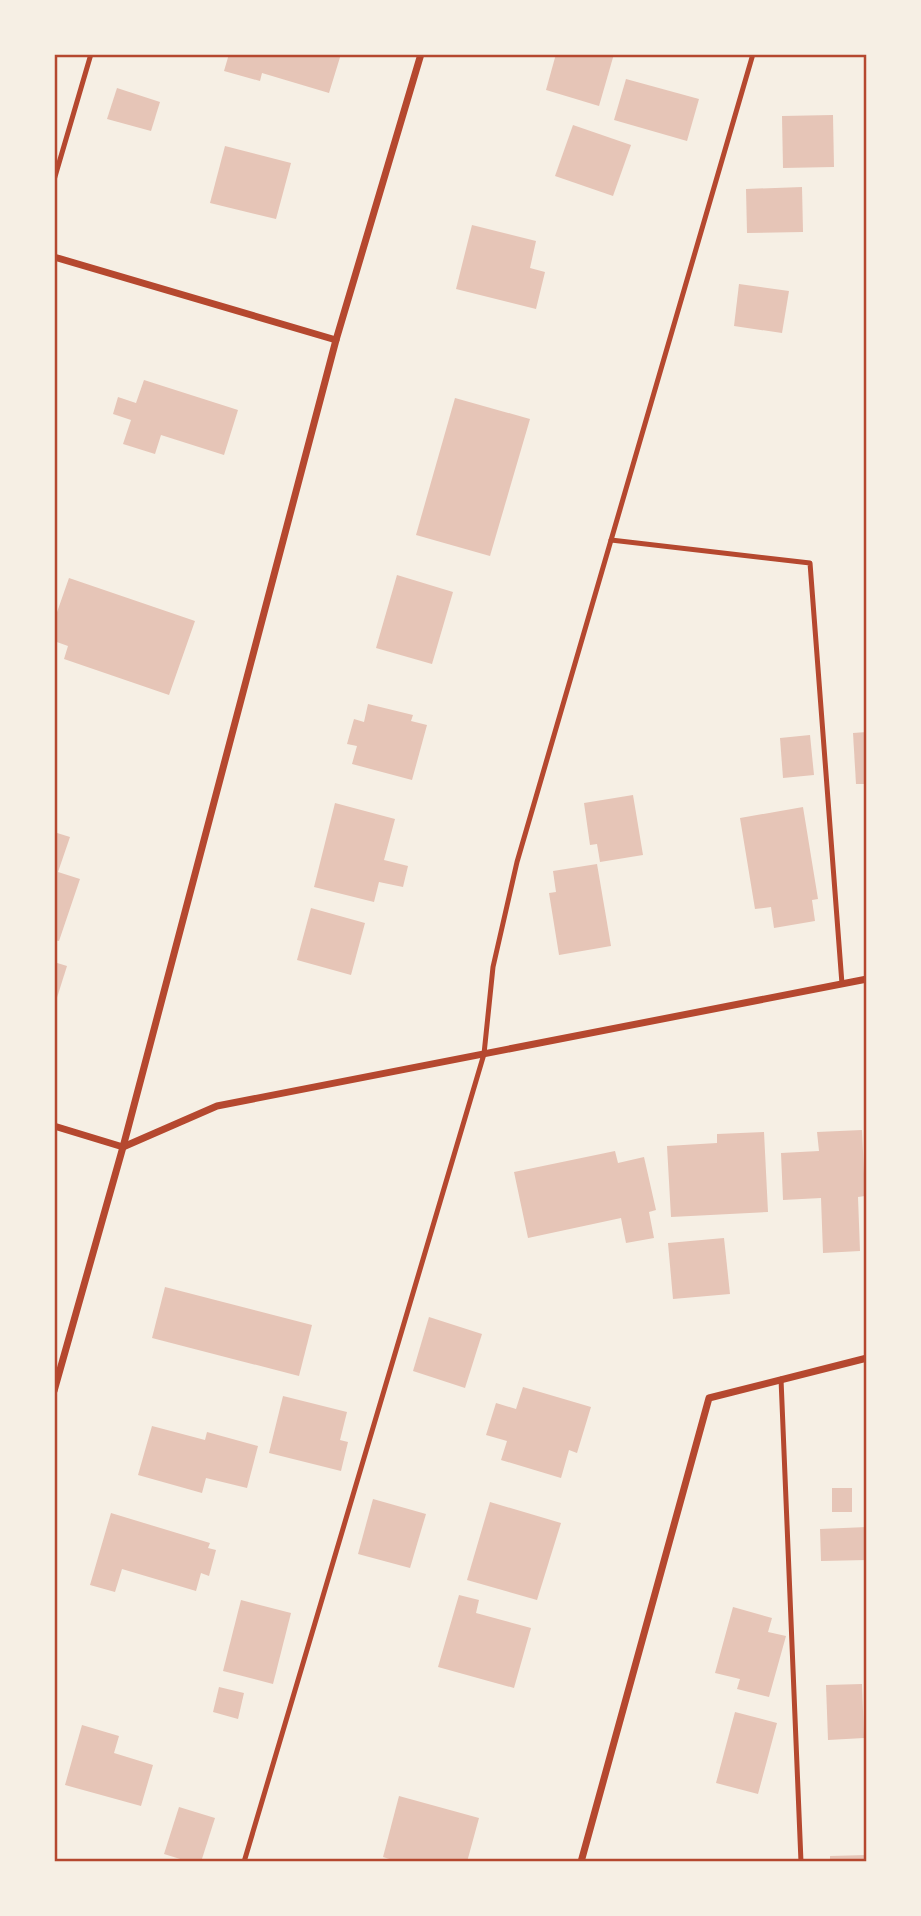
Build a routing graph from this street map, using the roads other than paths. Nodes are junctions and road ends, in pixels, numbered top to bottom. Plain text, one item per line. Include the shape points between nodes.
1 (90, 54) edge
2 (421, 54) edge
3 (753, 54) edge
4 (54, 180) edge
5 (54, 257) edge
6 (336, 340) junction
7 (611, 540) junction
8 (867, 979) edge
9 (842, 984) junction
10 (484, 1054) junction
11 (54, 1126) edge
12 (123, 1147) junction
13 (867, 1358) edge
14 (781, 1379) junction
15 (54, 1391) edge
16 (244, 1862) edge
17 (581, 1862) edge
18 (802, 1862) edge

1 - 4 lane
2 - 6 street
3 - 7 lane
5 - 6 street
6 - 12 street
7 - 9 lane via 810,563
7 - 10 lane via 517,862 493,967
8 - 9 street
9 - 10 street
10 - 12 street via 217,1106
10 - 16 lane
11 - 12 street
12 - 15 street
13 - 14 street
14 - 17 street via 709,1398
14 - 18 lane

